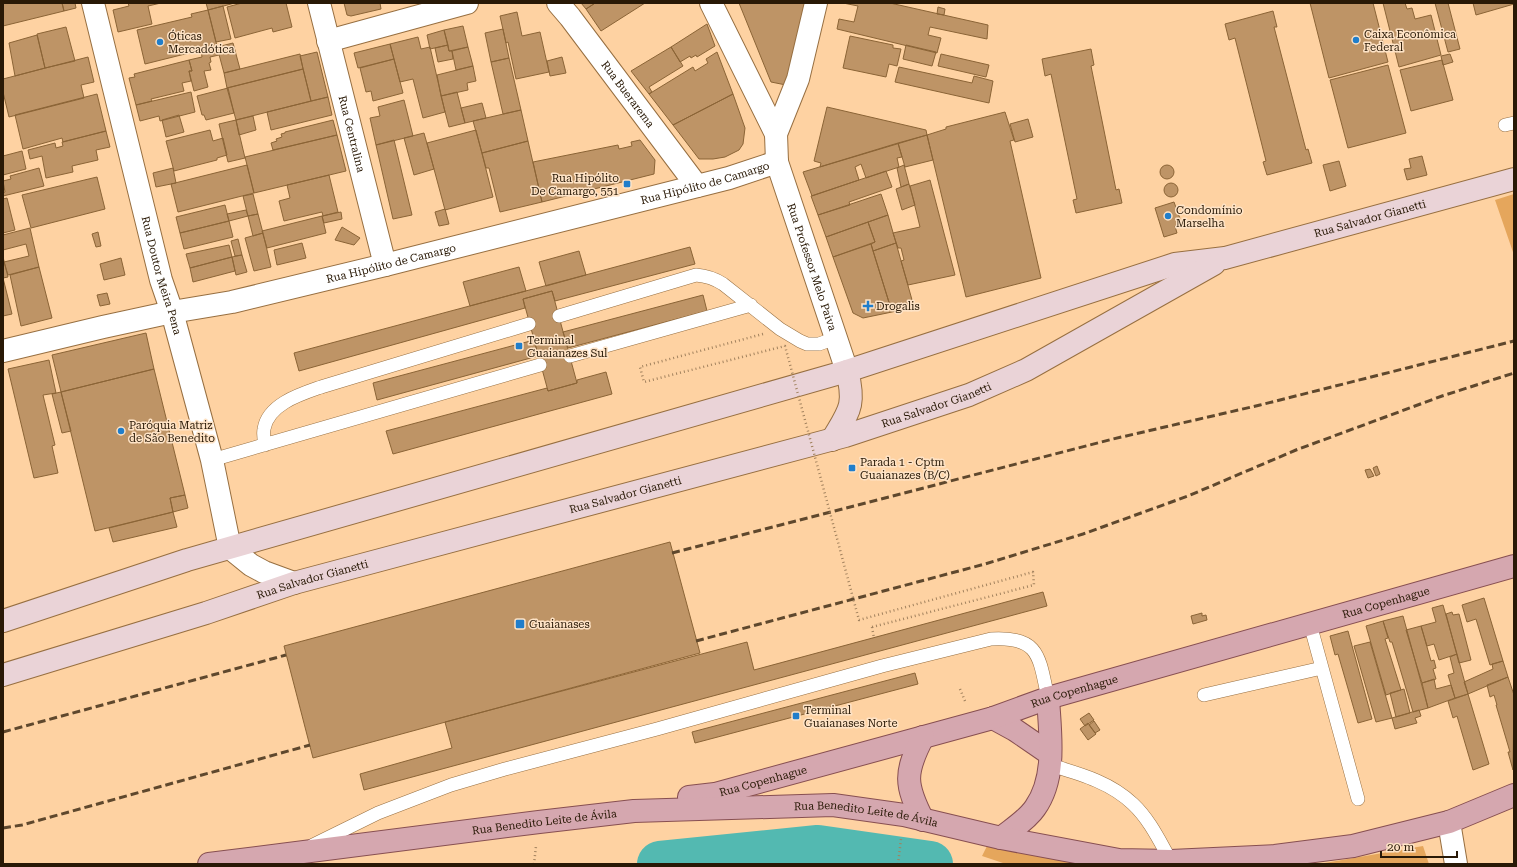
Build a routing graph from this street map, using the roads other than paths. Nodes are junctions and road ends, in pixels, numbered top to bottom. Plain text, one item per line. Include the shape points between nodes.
1 (93, 3) edge
2 (319, 3) edge
3 (467, 3) edge
4 (558, 3) edge
5 (711, 3) edge
6 (816, 3) edge
7 (328, 41) junction
8 (776, 134) junction
9 (777, 162) junction
10 (1514, 179) edge
11 (696, 186) junction
12 (1225, 258) junction
13 (385, 265) junction
14 (751, 305) junction
15 (172, 312) junction
16 (559, 316) dead end
17 (529, 324) dead end
18 (836, 338) junction
19 (3, 351) edge
20 (570, 356) dead end
21 (540, 365) dead end
22 (847, 371) junction
23 (832, 440) junction
24 (264, 445) junction
25 (212, 460) junction
26 (230, 548) junction
27 (1514, 566) edge
28 (294, 583) junction
29 (3, 621) edge
30 (1310, 624) junction
31 (1322, 668) junction
32 (3, 675) edge
33 (1204, 695) dead end
34 (1048, 698) junction
35 (993, 718) junction
36 (923, 737) junction
37 (1050, 760) junction
38 (1514, 795) edge
39 (1358, 799) dead end
40 (634, 811) junction
41 (923, 820) junction
42 (1449, 822) junction
43 (1001, 838) junction
44 (297, 853) junction
45 (1171, 861) junction
46 (209, 864) edge
47 (1456, 864) edge

1 - 15 street, Rua Doutor Meira Pena via 161,280
2 - 7 street, Rua Centralina
3 - 7 street
4 - 11 street, Rua Buerarema
5 - 8 street
6 - 8 street via 798,78
7 - 13 street, Rua Centralina
8 - 9 street, Rua Professor Melo Paiva
9 - 11 street, Rua Hipólito de Camargo
9 - 18 street, Rua Professor Melo Paiva
10 - 12 main road, Rua Salvador Gianetti
11 - 13 street, Rua Hipólito de Camargo
12 - 22 main road, Rua Salvador Gianetti via 1175,264
12 - 23 main road, Rua Salvador Gianetti via 1026,370 969,395
13 - 15 street, Rua Hipólito de Camargo via 232,302
14 - 16 lane via 714,278 696,275
14 - 18 lane via 780,329 807,344 819,344
14 - 20 lane
15 - 19 street, Rua Hipólito de Camargo
15 - 25 street, Rua Doutor Meira Pena
17 - 24 lane via 300,394 282,403 272,413 264,428
18 - 22 street, Rua Professor Melo Paiva
21 - 24 lane
22 - 23 main road via 852,389 851,406
22 - 26 main road, Rua Salvador Gianetti
23 - 28 main road, Rua Salvador Gianetti
24 - 25 lane
25 - 26 street, Rua Doutor Meira Pena
26 - 28 street via 251,566
26 - 29 main road, Rua Salvador Gianetti via 186,560
27 - 30 main road, Rua Copenhague
28 - 32 main road, Rua Salvador Gianetti
30 - 31 lane
30 - 34 main road, Rua Copenhague
31 - 33 lane
31 - 39 lane
34 - 35 main road, Rua Copenhague
34 - 37 main road
34 - 44 lane via 1041,665 1034,650 1018,640 991,639 882,666 457,783 378,813
35 - 36 main road, Rua Copenhague
35 - 37 main road via 1015,730
36 - 40 main road, Rua Copenhague via 715,794 660,801
36 - 41 main road via 908,777 910,792
37 - 43 main road via 1045,788 1035,808
37 - 45 lane via 1114,789 1134,805 1151,826
38 - 42 main road, Rua Benedito Leite de Ávila
40 - 41 main road, Rua Benedito Leite de Ávila via 833,805
40 - 44 main road, Rua Benedito Leite de Ávila
41 - 43 main road, Rua Benedito Leite de Ávila
42 - 45 main road, Rua Benedito Leite de Ávila via 1353,846 1274,856
42 - 47 street
43 - 45 main road, Rua Benedito Leite de Ávila via 1119,860
44 - 46 main road, Rua Benedito Leite de Ávila

